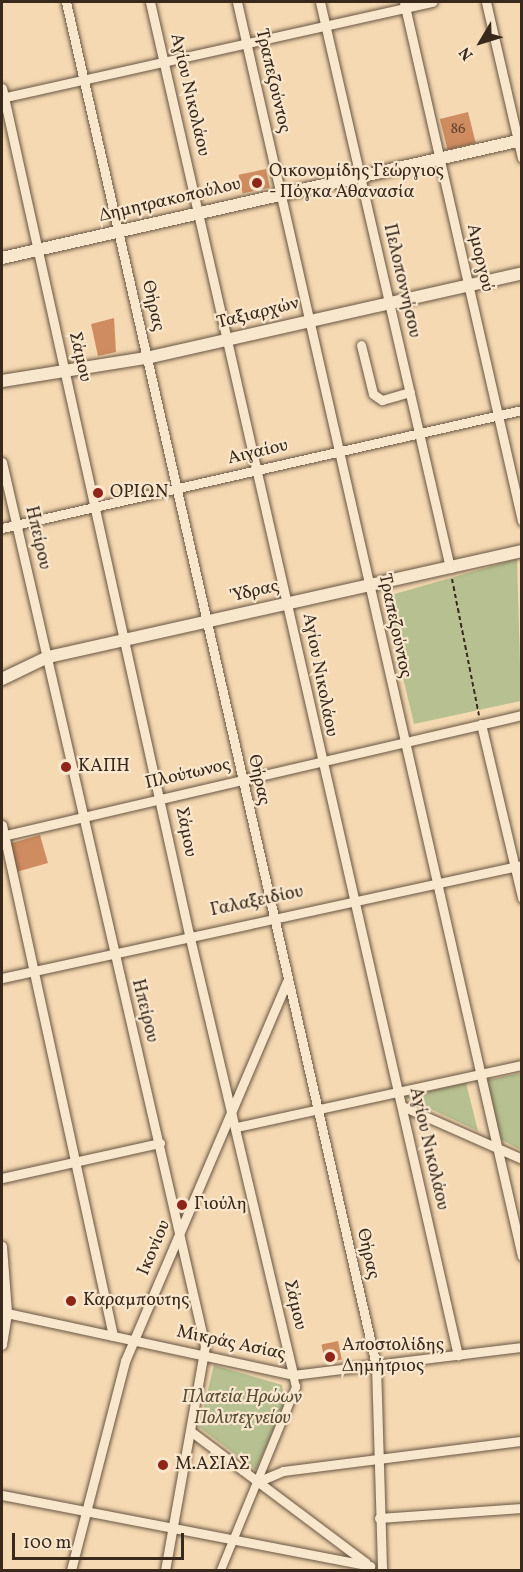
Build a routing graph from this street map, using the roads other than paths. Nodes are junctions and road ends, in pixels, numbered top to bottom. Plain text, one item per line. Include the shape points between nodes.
1 (66, 2) edge
2 (150, 2) edge
3 (237, 2) edge
4 (320, 2) edge
5 (432, 2) edge
6 (486, 2) edge
7 (405, 4) edge
8 (326, 26) junction
9 (246, 43) junction
10 (164, 61) junction
11 (84, 79) junction
12 (2, 95) edge
13 (520, 141) edge
14 (522, 158) edge
15 (440, 160) junction
16 (362, 178) junction
17 (281, 195) junction
18 (199, 213) junction
19 (118, 231) junction
20 (37, 250) junction
21 (2, 258) edge
22 (522, 273) edge
23 (468, 285) junction
24 (389, 304) junction
25 (307, 320) junction
26 (228, 341) junction
27 (361, 345) dead end
28 (146, 358) junction
29 (66, 374) junction
30 (2, 381) edge
31 (410, 392) junction
32 (522, 410) edge
33 (498, 416) junction
34 (420, 433) junction
35 (339, 451) junction
36 (2, 462) edge
37 (257, 471) junction
38 (177, 488) junction
39 (95, 506) junction
40 (522, 521) edge
41 (17, 525) junction
42 (2, 528) edge
43 (522, 551) edge
44 (450, 568) junction
45 (369, 586) junction
46 (288, 603) junction
47 (208, 621) junction
48 (126, 640) junction
49 (48, 657) junction
50 (2, 679) edge
51 (522, 715) edge
52 (481, 724) junction
53 (402, 743) junction
54 (320, 761) junction
55 (241, 780) junction
56 (162, 797) junction
57 (84, 816) junction
58 (2, 825) edge
59 (3, 836) edge
60 (518, 865) edge
61 (435, 883) junction
62 (522, 898) edge
63 (353, 899) junction
64 (271, 916) junction
65 (189, 934) junction
66 (112, 951) junction
67 (31, 971) junction
68 (2, 978) edge
69 (287, 982) junction
70 (522, 1065) edge
71 (480, 1071) junction
72 (398, 1091) junction
73 (402, 1106) junction
74 (317, 1108) junction
75 (233, 1109) junction
76 (237, 1127) junction
77 (160, 1143) junction
78 (497, 1148) junction
79 (522, 1159) edge
80 (74, 1162) junction
81 (2, 1178) edge
82 (180, 1232) junction
83 (2, 1246) edge
84 (522, 1256) edge
85 (4, 1313) edge
86 (113, 1336) junction
87 (134, 1341) junction
88 (2, 1345) edge
89 (522, 1347) edge
90 (458, 1355) junction
91 (206, 1356) junction
92 (375, 1365) junction
93 (293, 1375) junction
94 (193, 1433) junction
95 (522, 1441) edge
96 (378, 1458) junction
97 (257, 1482) junction
98 (2, 1495) edge
99 (522, 1508) edge
100 (83, 1512) junction
101 (379, 1518) junction
102 (174, 1527) junction
103 (234, 1538) junction
104 (377, 1569) edge
105 (71, 1570) edge
106 (165, 1570) edge
107 (221, 1570) edge

1 - 11 street, Θήρας
2 - 10 street, Αγίου Νικολάου
3 - 9 street, Τραπεζούντος
4 - 8 street, Πελοποννήσου
5 - 7 street
6 - 13 street
7 - 8 street
7 - 15 street, Αμοργού
8 - 9 street
8 - 16 street, Πελοποννήσου
9 - 10 street
9 - 17 street, Τραπεζούντος
10 - 11 street
10 - 18 street, Αγίου Νικολάου
11 - 12 street
11 - 19 street, Θήρας
12 - 20 street, Σάμου
13 - 14 street
13 - 15 street, Δημητρακοπούλου
15 - 16 street, Δημητρακοπούλου
15 - 23 street, Αμοργού
16 - 17 street, Δημητρακοπούλου
16 - 24 street, Πελοποννήσου
17 - 18 street, Δημητρακοπούλου
17 - 25 street, Τραπεζούντος
18 - 19 street, Δημητρακοπούλου
18 - 26 street, Αγίου Νικολάου
19 - 20 street, Δημητρακοπούλου
19 - 28 street, Θήρας
20 - 21 street, Δημητρακοπούλου
20 - 29 street, Σάμου
22 - 23 street, Ταξιαρχών
23 - 24 street, Ταξιαρχών
23 - 33 street, Αμοργού
24 - 25 street, Ταξιαρχών
24 - 31 street, Πελοποννήσου
25 - 26 street, Ταξιαρχών
25 - 35 street, Τραπεζούντος
26 - 28 street, Ταξιαρχών
26 - 37 street, Αγίου Νικολάου
27 - 31 street via 373,394 382,400
28 - 29 street, Ταξιαρχών
28 - 38 street, Θήρας
29 - 30 street, Ταξιαρχών
29 - 39 street, Σάμου
31 - 34 street, Πελοποννήσου
32 - 33 street, Αιγαίου
33 - 34 street, Αιγαίου
33 - 40 street, Αμοργού
34 - 35 street, Αιγαίου
34 - 44 street, Πελοποννήσου
35 - 37 street, Αιγαίου
35 - 45 street, Τραπεζούντος
36 - 41 street, Ηπείρου
37 - 38 street, Αιγαίου
37 - 46 street, Αγίου Νικολάου
38 - 39 street, Αιγαίου
38 - 47 street, Θήρας
39 - 41 street, Αιγαίου
39 - 48 street, Σάμου
41 - 42 street, Αιγαίου
41 - 49 street, Ηπείρου
43 - 44 street, Ύδρας
44 - 45 street, Ύδρας
45 - 46 street, Ύδρας
45 - 53 street, Τραπεζούντος
46 - 47 street, Ύδρας
46 - 54 street, Αγίου Νικολάου
47 - 48 street, Ύδρας
47 - 55 street, Θήρας
48 - 49 street, Ύδρας
48 - 56 street, Σάμου
49 - 50 street, Ύδρας
49 - 57 street, Ηπείρου
51 - 52 street, Πλούτωνος
52 - 53 street, Πλούτωνος
52 - 60 street
53 - 54 street, Πλούτωνος
53 - 61 street, Τραπεζούντος
54 - 55 street, Πλούτωνος
54 - 63 street, Αγίου Νικολάου
55 - 56 street, Πλούτωνος
55 - 64 street, Θήρας
56 - 57 street, Πλούτωνος
56 - 65 street, Σάμου
57 - 59 street, Πλούτωνος
57 - 66 street, Ηπείρου
58 - 59 street
59 - 67 street
60 - 61 street, Γαλαξειδίου
60 - 62 street
61 - 63 street, Γαλαξειδίου
61 - 71 street, Τραπεζούντος
63 - 64 street, Γαλαξειδίου
63 - 72 street, Αγίου Νικολάου
64 - 65 street, Γαλαξειδίου
64 - 69 street, Θήρας
65 - 66 street, Γαλαξειδίου
65 - 75 street, Σάμου
66 - 67 street, Γαλαξειδίου
66 - 77 street, Ηπείρου
67 - 68 street, Γαλαξειδίου
67 - 80 street
69 - 74 street, Θήρας
69 - 75 street, Ικονίου
70 - 71 street
71 - 72 street
71 - 78 street, Τραπεζούντος
72 - 73 street, Αγίου Νικολάου
72 - 74 street
73 - 78 street
73 - 90 street, Αγίου Νικολάου
74 - 76 street
74 - 92 street, Θήρας
75 - 76 street, Σάμου
75 - 82 street, Ικονίου
76 - 93 street, Σάμου
77 - 80 street
77 - 82 street, Ηπείρου
78 - 79 street
78 - 84 street, Τραπεζούντος
80 - 81 street
80 - 86 street
82 - 87 street, Ικονίου
82 - 91 street, Ηπείρου
83 - 85 street
85 - 86 street, Μικράς Ασίας
85 - 88 street
86 - 87 street, Μικράς Ασίας
87 - 91 street, Μικράς Ασίας
87 - 100 street, Ικονίου
89 - 90 street, Μικράς Ασίας
90 - 92 street, Μικράς Ασίας
91 - 93 street, Μικράς Ασίας
91 - 94 street, Ηπείρου
92 - 93 street, Μικράς Ασίας
92 - 96 street, Θήρας
93 - 97 street, Σάμου via 296,1387
94 - 97 street
94 - 102 street, Ηπείρου
95 - 96 street
96 - 97 street via 283,1471
96 - 101 street, Θήρας
97 - 103 street, Σάμου
97 - 104 street
98 - 100 street
99 - 101 street
100 - 102 street
100 - 105 street, Ικονίου
101 - 104 street, Θήρας
102 - 103 street
102 - 106 street, Ηπείρου
103 - 104 street
103 - 107 street, Σάμου

